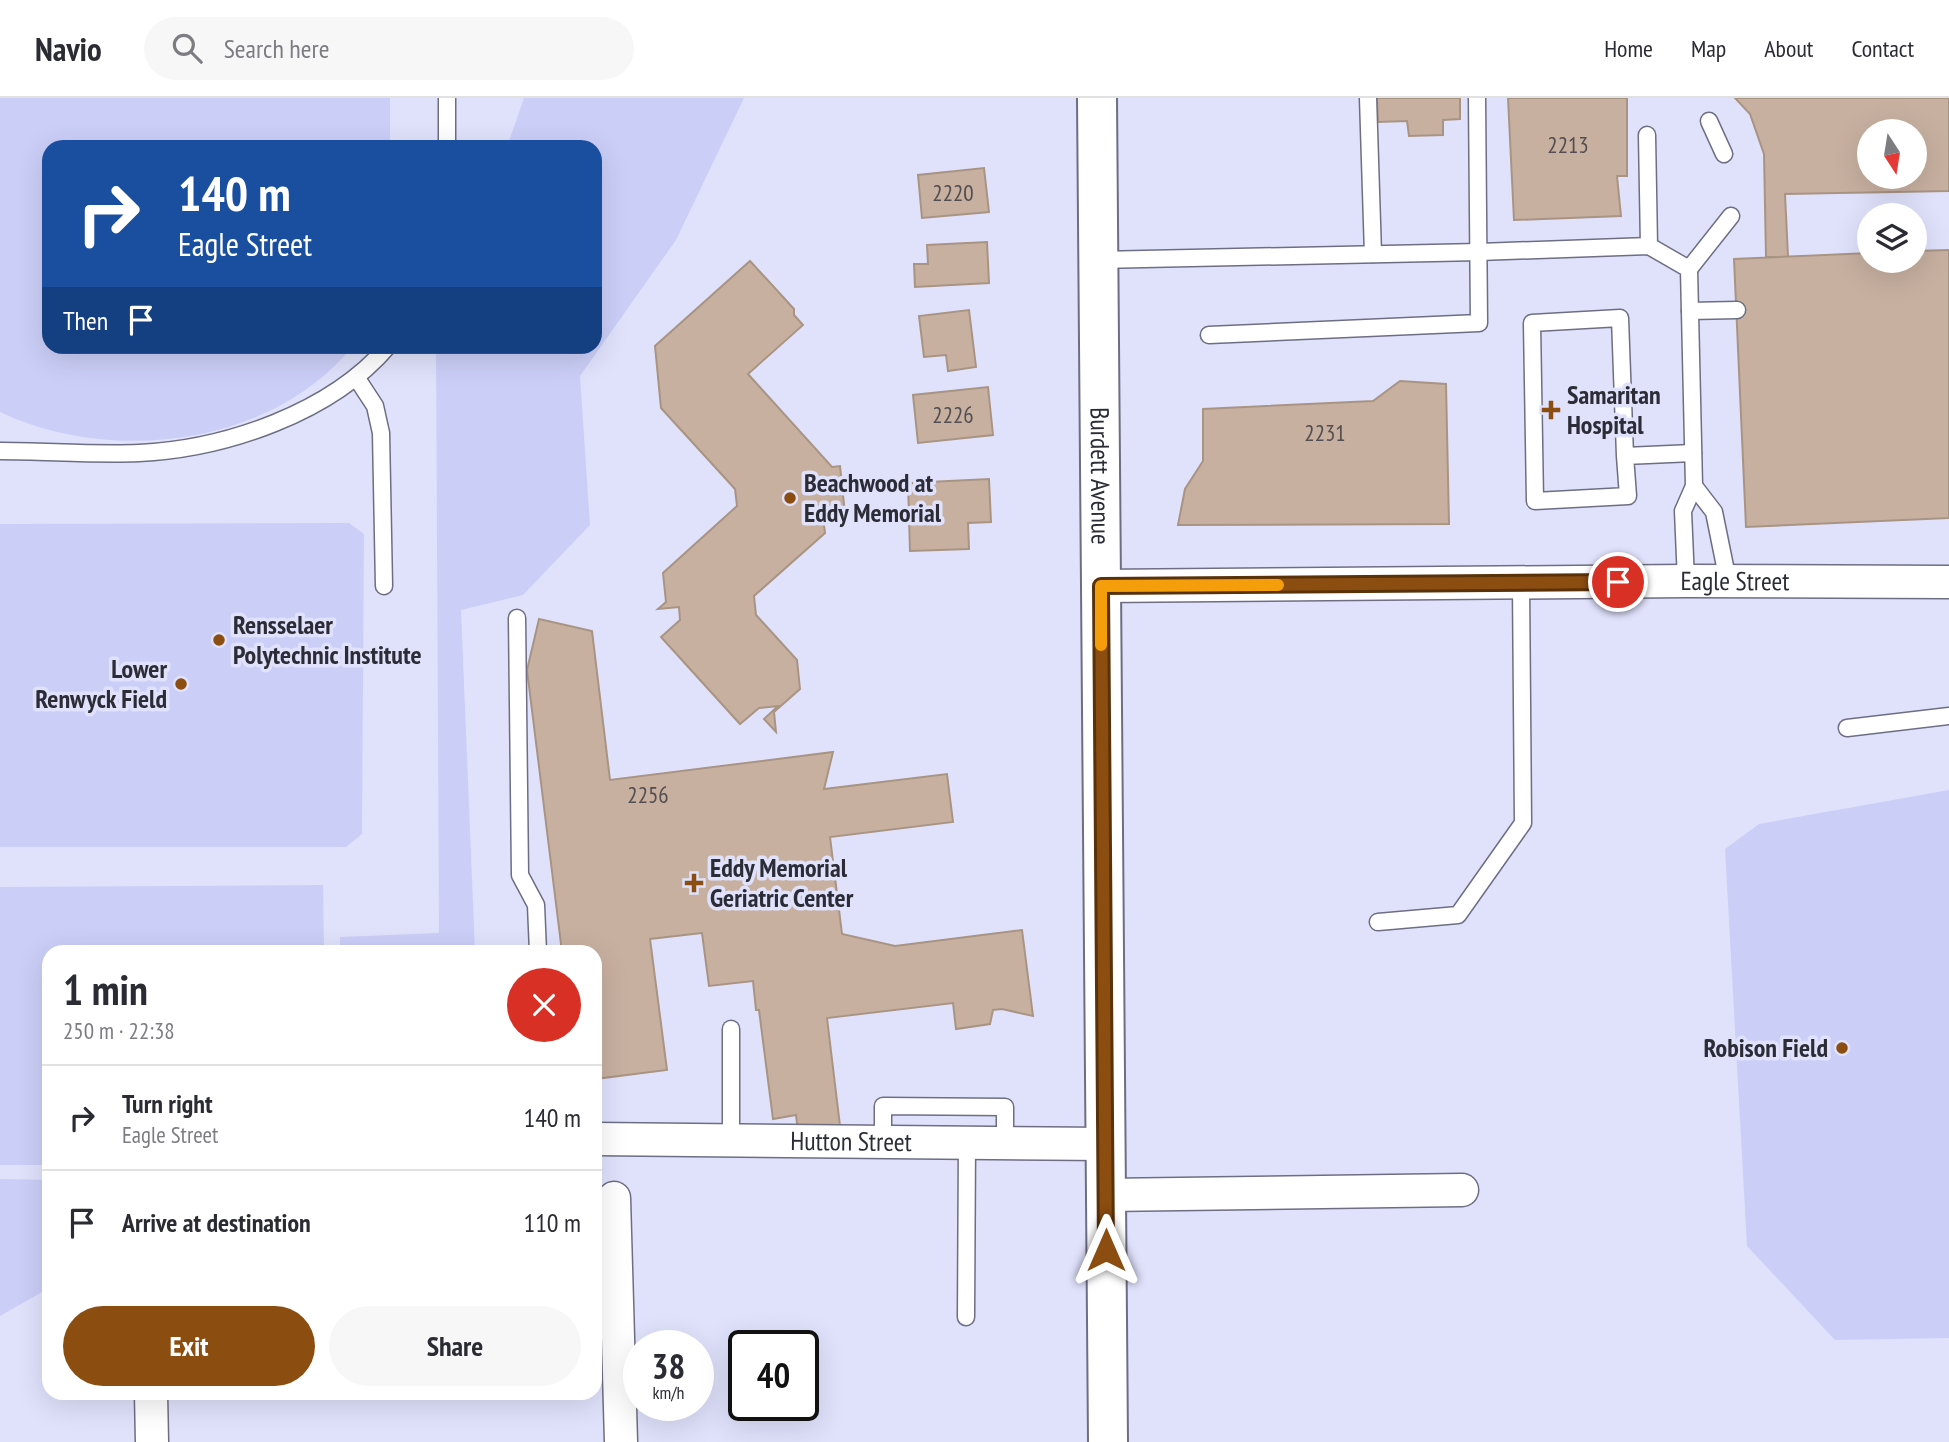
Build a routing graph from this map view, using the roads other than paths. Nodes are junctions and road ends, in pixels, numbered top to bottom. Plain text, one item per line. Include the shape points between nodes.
1 (447, 98) edge
2 (1097, 98) edge
3 (1368, 98) edge
4 (1477, 98) edge
5 (1709, 121) dead end
6 (1647, 135) dead end
7 (447, 140) edge
8 (1724, 154) dead end
9 (1731, 216) dead end
10 (1649, 246) junction
11 (1479, 252) junction
12 (1373, 254) junction
13 (1098, 260) junction
14 (1689, 269) junction
15 (1737, 310) dead end
16 (1690, 311) junction
17 (1209, 335) dead end
18 (381, 354) edge
19 (356, 376) junction
20 (0, 451) edge
21 (1693, 453) junction
22 (1625, 456) junction
23 (1694, 486) junction
24 (1686, 581) junction
25 (1727, 581) junction
26 (1949, 582) edge
27 (1521, 584) junction
28 (384, 586) dead end
29 (1101, 586) junction
30 (517, 618) dead end
31 (1949, 716) edge
32 (1847, 728) dead end
33 (1378, 922) dead end
34 (538, 945) edge
35 (731, 1029) dead end
36 (602, 1139) edge
37 (731, 1140) junction
38 (883, 1142) junction
39 (967, 1142) junction
40 (1005, 1143) junction
41 (1105, 1144) junction
42 (1462, 1190) dead end
43 (1106, 1195) junction
44 (614, 1198) dead end
45 (966, 1317) dead end
46 (151, 1400) edge
47 (152, 1442) edge
48 (621, 1442) edge
49 (1108, 1442) edge

1 - 7 lane
2 - 13 street, Burdett Avenue
3 - 12 lane
4 - 11 lane
5 - 8 lane
6 - 10 lane
9 - 14 lane
10 - 11 lane
10 - 14 lane
11 - 12 lane
11 - 17 lane via 1479,323
12 - 13 lane
13 - 29 street, Burdett Avenue
14 - 16 lane
15 - 16 lane
16 - 21 lane
18 - 19 lane
19 - 20 lane via 290,417 192,446 140,453
19 - 28 lane via 375,406 381,433
21 - 22 lane
21 - 23 lane
22 - 22 lane via 1620,318 1532,323 1535,501 1628,496
23 - 24 lane via 1683,511
23 - 25 lane via 1714,512
24 - 25 street, Eagle Street
24 - 27 street, Eagle Street
25 - 26 street, Eagle Street
27 - 29 street, Eagle Street
27 - 33 lane via 1523,823 1458,915
29 - 41 street, Burdett Avenue
30 - 34 lane via 520,875 536,905
31 - 32 lane
35 - 37 lane
36 - 37 street, Hutton Street
37 - 38 street, Hutton Street
38 - 39 street, Hutton Street
38 - 40 lane via 883,1106 1005,1107
39 - 40 street, Hutton Street
39 - 45 lane
40 - 41 street, Hutton Street
41 - 43 street, Burdett Avenue
42 - 43 street
43 - 49 street, Burdett Avenue
44 - 48 street
46 - 47 street

